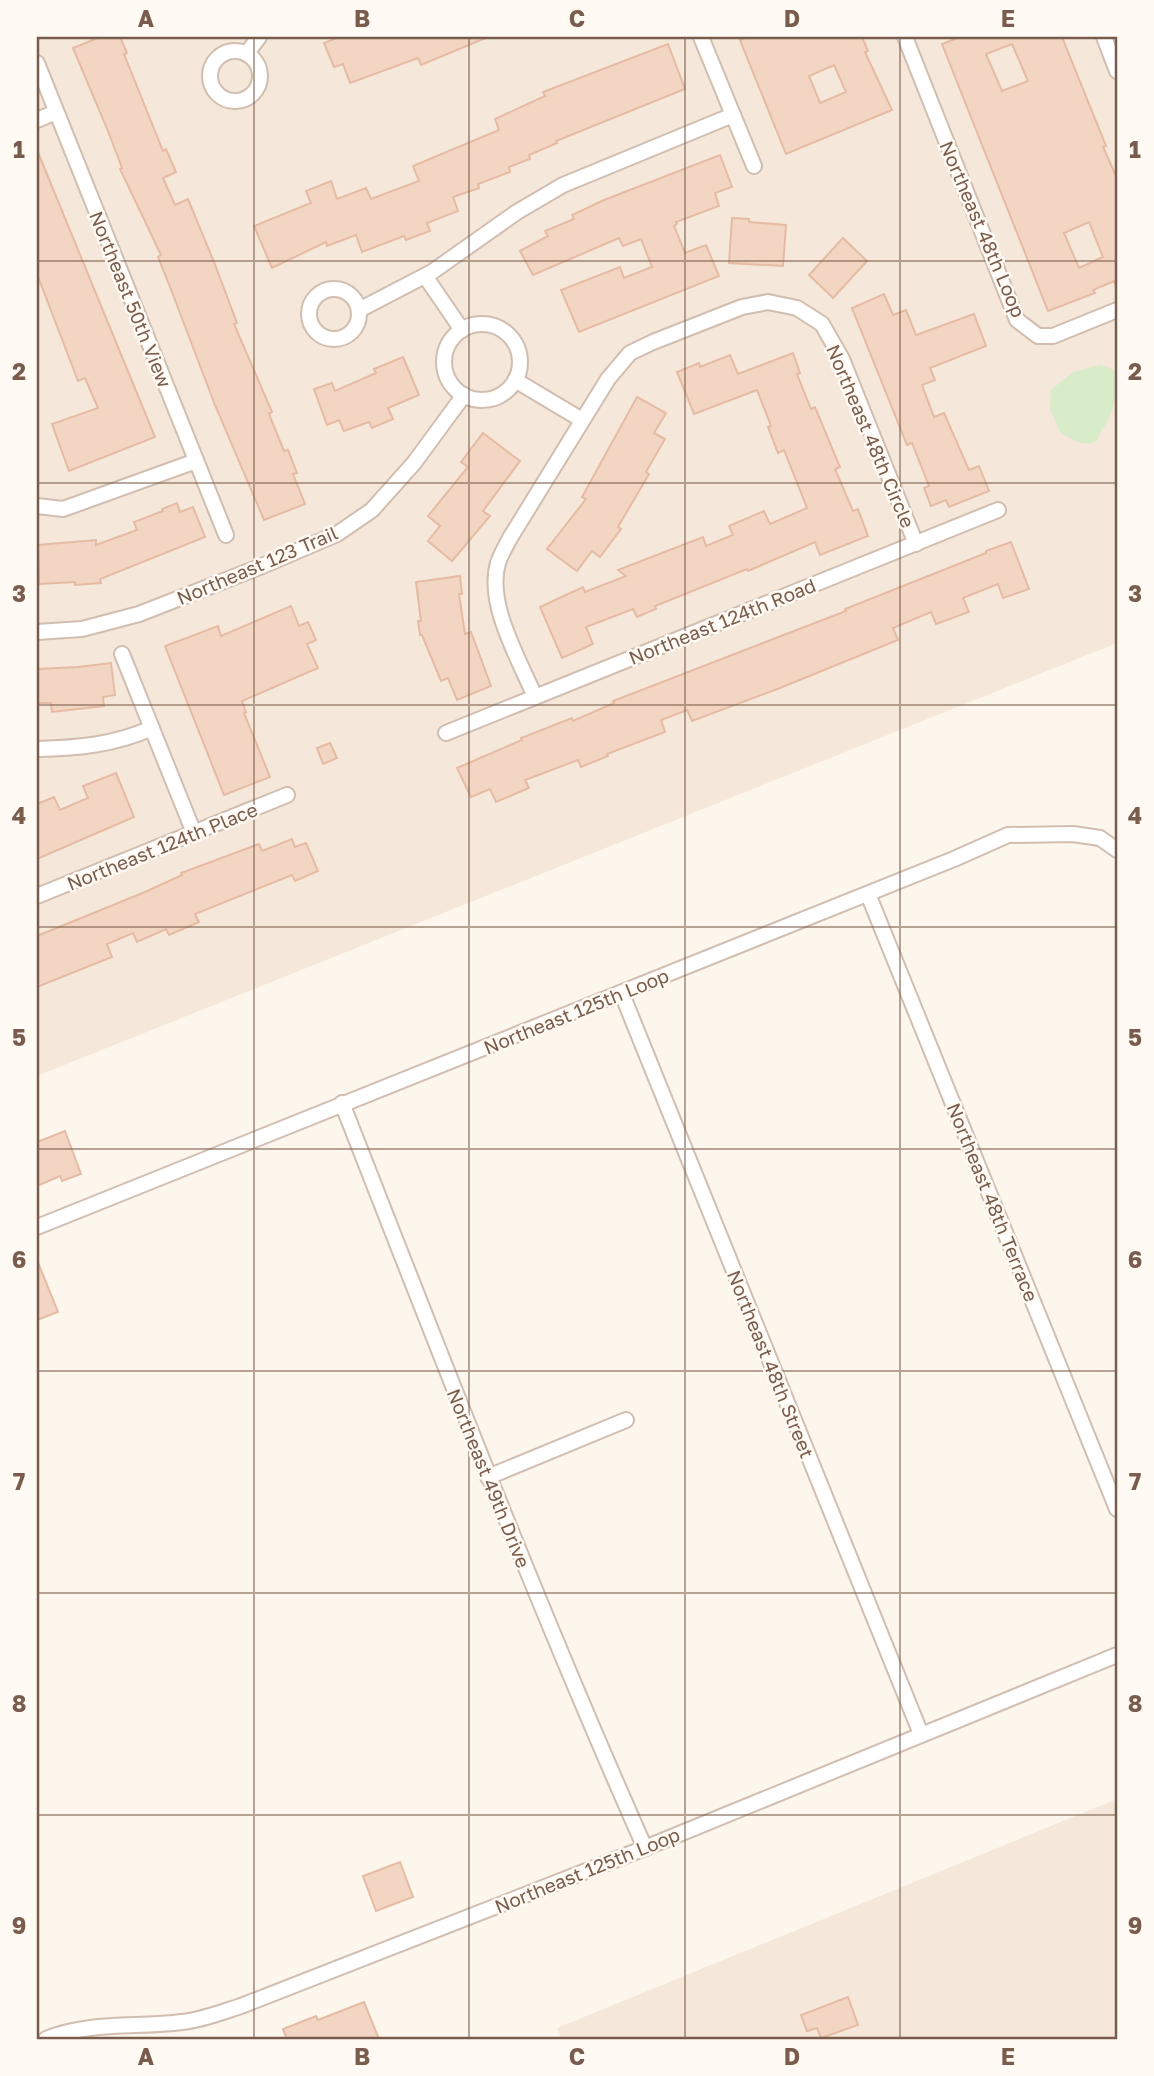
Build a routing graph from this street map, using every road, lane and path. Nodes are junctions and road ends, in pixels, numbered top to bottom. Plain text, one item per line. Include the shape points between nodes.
1 (259, 37) edge
2 (701, 37) edge
3 (905, 37) edge
4 (1104, 37) edge
5 (247, 53) dead end
6 (37, 63) edge
7 (1117, 71) edge
8 (56, 112) junction
9 (733, 115) junction
10 (37, 120) edge
11 (754, 166) dead end
12 (425, 276) junction
13 (359, 310) dead end
14 (1117, 310) edge
15 (462, 330) junction
16 (515, 380) junction
17 (464, 396) junction
18 (582, 419) junction
19 (196, 461) junction
20 (37, 506) edge
21 (998, 510) dead end
22 (226, 535) dead end
23 (916, 544) junction
24 (37, 632) edge
25 (122, 654) dead end
26 (535, 697) junction
27 (152, 728) junction
28 (446, 733) dead end
29 (37, 749) edge
30 (287, 795) dead end
31 (194, 833) junction
32 (1117, 850) edge
33 (869, 894) junction
34 (37, 896) edge
35 (622, 994) junction
36 (342, 1103) junction
37 (37, 1227) edge
38 (626, 1420) dead end
39 (488, 1477) junction
40 (1117, 1509) edge
41 (1117, 1655) edge
42 (921, 1734) junction
43 (645, 1848) junction
44 (46, 2039) edge

1 - 5 street
2 - 9 street
3 - 14 street, Northeast 48th Loop via 1017,320 1038,336 1053,336
4 - 7 street
6 - 8 street, Northeast 50th View
8 - 10 street
8 - 19 street, Northeast 50th View
9 - 11 street
9 - 12 street via 563,185
12 - 13 street
12 - 15 street
15 - 16 street via 483,324 512,338 519,358
15 - 17 street via 447,346 444,369
16 - 17 street via 498,396
16 - 18 street
17 - 24 street, Northeast 123 Trail via 372,510 337,534 139,614 82,629
18 - 23 street, Northeast 48th Circle via 630,354 653,342 743,307 768,302 797,308 822,324 842,359
18 - 26 street, Northeast 48th Circle via 498,562 498,607
19 - 20 street via 63,509
19 - 22 street, Northeast 50th View
21 - 23 street, Northeast 124th Road
23 - 26 street, Northeast 124th Road
25 - 27 street
26 - 28 street, Northeast 124th Road
27 - 29 street via 112,743
27 - 31 street
30 - 31 street, Northeast 124th Place
31 - 34 street, Northeast 124th Place
32 - 33 street, Northeast 125th Loop via 1101,838 1073,834 1008,835
33 - 35 street, Northeast 125th Loop
33 - 40 street, Northeast 48th Terrace
35 - 36 street, Northeast 125th Loop
35 - 42 street, Northeast 48th Street
36 - 37 street, Northeast 125th Loop
36 - 39 street, Northeast 49th Drive
38 - 39 street
39 - 43 street, Northeast 49th Drive
41 - 42 street, Northeast 125th Loop
42 - 43 street, Northeast 125th Loop
43 - 44 street, Northeast 125th Loop via 217,2014 184,2022 89,2027

